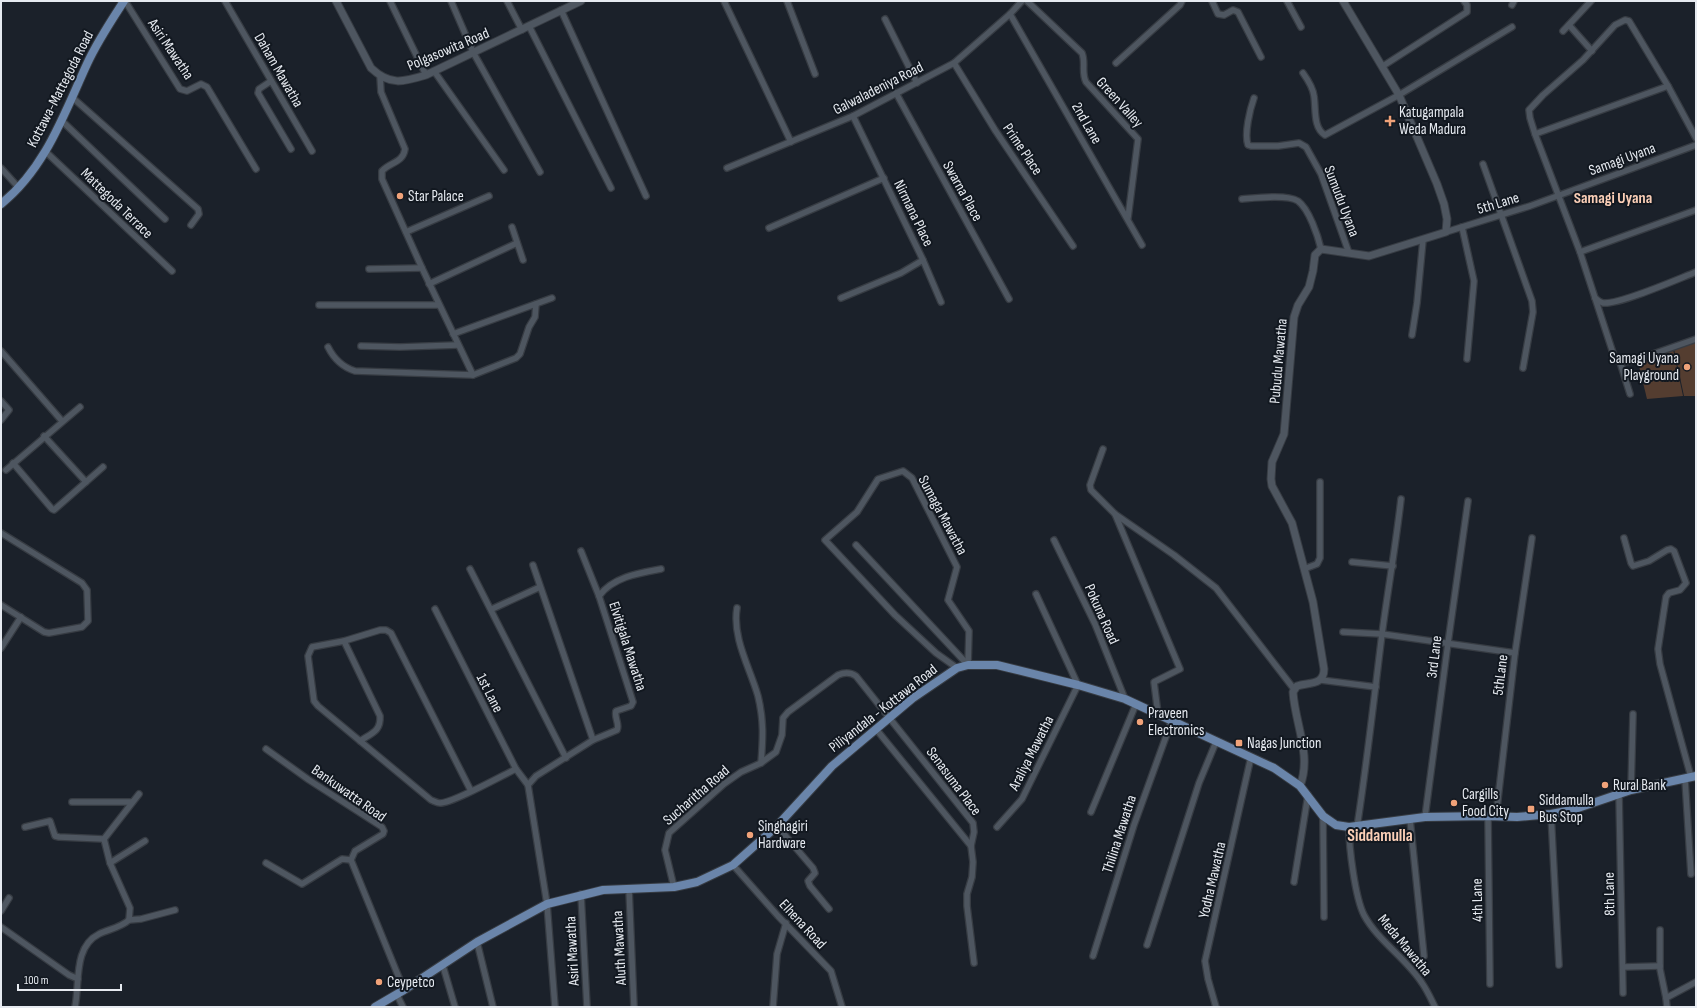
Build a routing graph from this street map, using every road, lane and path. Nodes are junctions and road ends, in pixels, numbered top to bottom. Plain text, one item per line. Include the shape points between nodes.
1 (125, 1) edge
2 (225, 1) edge
3 (336, 1) edge
4 (390, 1) edge
5 (451, 1) edge
6 (507, 1) edge
7 (581, 1) edge
8 (724, 1) edge
9 (787, 1) edge
10 (1022, 1) edge
11 (1027, 1) edge
12 (1182, 1) edge
13 (1212, 1) edge
14 (1288, 1) edge
15 (1343, 1) edge
16 (1464, 1) edge
17 (1591, 1) edge
18 (564, 6) edge
19 (1010, 14) junction
20 (885, 19) dead end
21 (1568, 25) junction
22 (529, 26) junction
23 (1301, 27) dead end
24 (1512, 27) dead end
25 (522, 30) junction
26 (1562, 31) dead end
27 (1592, 51) junction
28 (473, 52) junction
29 (1261, 57) dead end
30 (1116, 62) dead end
31 (954, 63) junction
32 (1383, 66) junction
33 (434, 71) junction
34 (1303, 73) dead end
35 (815, 74) dead end
36 (426, 75) junction
37 (380, 76) junction
38 (271, 81) junction
39 (917, 83) junction
40 (1668, 86) junction
41 (896, 93) junction
42 (1399, 95) junction
43 (73, 98) junction
44 (1254, 98) dead end
45 (853, 116) junction
46 (62, 121) junction
47 (1535, 134) junction
48 (1696, 138) edge
49 (791, 142) junction
50 (1696, 145) edge
51 (291, 149) dead end
52 (45, 151) junction
53 (312, 151) dead end
54 (1483, 164) dead end
55 (1, 168) edge
56 (727, 168) dead end
57 (256, 169) dead end
58 (504, 170) dead end
59 (540, 172) dead end
60 (884, 178) junction
61 (19, 188) junction
62 (611, 188) dead end
63 (488, 196) dead end
64 (646, 196) dead end
65 (1557, 196) junction
66 (1242, 199) dead end
67 (1, 203) edge
68 (1696, 210) edge
69 (1502, 215) junction
70 (165, 219) dead end
71 (1128, 219) junction
72 (191, 225) dead end
73 (512, 227) dead end
74 (1462, 227) junction
75 (769, 228) dead end
76 (406, 232) junction
77 (1446, 232) junction
78 (1423, 240) junction
79 (517, 242) junction
80 (1142, 244) dead end
81 (1073, 246) dead end
82 (1321, 249) junction
83 (1580, 252) junction
84 (1349, 253) junction
85 (523, 260) dead end
86 (924, 260) junction
87 (369, 268) dead end
88 (422, 268) junction
89 (172, 272) dead end
90 (1696, 272) edge
91 (429, 284) junction
92 (552, 298) dead end
93 (841, 298) dead end
94 (1595, 298) junction
95 (1009, 299) dead end
96 (941, 302) dead end
97 (536, 304) junction
98 (319, 305) dead end
99 (439, 305) junction
100 (453, 334) junction
101 (1412, 335) dead end
102 (1696, 339) edge
103 (458, 345) junction
104 (361, 346) dead end
105 (328, 347) dead end
106 (1, 351) edge
107 (1467, 359) dead end
108 (1620, 362) junction
109 (1523, 368) dead end
110 (473, 375) junction
111 (1630, 394) dead end
112 (1, 401) edge
113 (80, 407) dead end
114 (1, 420) edge
115 (62, 421) junction
116 (44, 436) junction
117 (1103, 449) dead end
118 (13, 463) junction
119 (103, 467) dead end
120 (6, 470) dead end
121 (86, 482) junction
122 (1320, 482) dead end
123 (1401, 499) dead end
124 (1468, 501) dead end
125 (1115, 514) junction
126 (1, 533) edge
127 (1532, 538) dead end
128 (1624, 538) dead end
129 (1054, 540) dead end
130 (856, 545) dead end
131 (581, 551) dead end
132 (1352, 562) dead end
133 (533, 566) dead end
134 (1393, 566) junction
135 (470, 569) dead end
136 (661, 569) dead end
137 (1304, 569) junction
138 (540, 587) junction
139 (1036, 594) dead end
140 (599, 596) junction
141 (1, 605) edge
142 (737, 608) dead end
143 (434, 609) dead end
144 (492, 609) junction
145 (21, 617) junction
146 (1343, 632) dead end
147 (1382, 634) junction
148 (344, 641) junction
149 (1448, 643) junction
150 (1, 648) edge
151 (1515, 653) junction
152 (967, 665) junction
153 (957, 668) junction
154 (1321, 680) junction
155 (1078, 684) junction
156 (1376, 687) junction
157 (1294, 689) junction
158 (1126, 699) junction
159 (1136, 704) junction
160 (1158, 714) junction
161 (1633, 714) dead end
162 (889, 718) junction
163 (1172, 720) junction
164 (876, 729) junction
165 (593, 740) junction
166 (360, 741) junction
167 (1216, 742) junction
168 (266, 749) dead end
169 (1251, 757) junction
170 (566, 758) junction
171 (761, 763) junction
172 (516, 769) junction
173 (1691, 777) edge
174 (528, 785) junction
175 (1300, 786) junction
176 (1631, 790) junction
177 (471, 791) junction
178 (139, 794) dead end
179 (1619, 794) junction
180 (1308, 796) junction
181 (72, 802) dead end
182 (132, 802) junction
183 (1092, 812) dead end
184 (1551, 814) junction
185 (1323, 816) junction
186 (1492, 816) junction
187 (1425, 817) junction
188 (1410, 819) junction
189 (777, 826) junction
190 (25, 827) dead end
191 (997, 827) dead end
192 (1353, 827) junction
193 (104, 840) junction
194 (145, 841) dead end
195 (971, 846) junction
196 (351, 860) junction
197 (110, 863) junction
198 (266, 863) dead end
199 (733, 865) junction
200 (1690, 874) dead end
201 (1294, 882) dead end
202 (674, 887) junction
203 (628, 889) junction
204 (581, 894) junction
205 (9, 898) dead end
206 (546, 904) junction
207 (175, 910) dead end
208 (828, 910) dead end
209 (1, 911) edge
210 (1324, 917) dead end
211 (129, 920) junction
212 (786, 924) junction
213 (1, 928) edge
214 (1660, 930) dead end
215 (477, 942) junction
216 (1147, 945) dead end
217 (1093, 956) dead end
218 (1424, 956) dead end
219 (974, 963) dead end
220 (1559, 965) dead end
221 (442, 966) junction
222 (1623, 966) junction
223 (1660, 966) junction
224 (78, 979) junction
225 (1696, 982) edge
226 (1490, 984) dead end
227 (401, 992) junction
228 (1623, 993) dead end
229 (1666, 998) junction
230 (75, 1007) edge
231 (376, 1007) edge
232 (403, 1007) edge
233 (455, 1007) edge
234 (493, 1007) edge
235 (555, 1007) edge
236 (587, 1007) edge
237 (634, 1007) edge
238 (773, 1007) edge
239 (842, 1007) edge
240 (1216, 1007) edge
241 (1435, 1007) edge
242 (1667, 1007) edge

1 - 43 main road, Kottawa-Mattegoda Road via 98,42
1 - 57 street, Asiri Mawatha via 180,89 187,91 201,84 207,87
2 - 38 street, Daham Mawatha
3 - 37 street via 371,68
4 - 36 street
5 - 28 street
6 - 25 street
7 - 18 street, Polgasowita Road
8 - 49 street
9 - 35 street
10 - 19 street, Galwaladeniya Road
11 - 71 street, Green Valley via 1082,53 1086,82 1138,139
12 - 30 street
13 - 29 street via 1218,14 1224,15 1233,10 1238,12
14 - 23 street
15 - 32 street
16 - 32 street via 1467,12
17 - 21 street
18 - 22 street, Polgasowita Road
18 - 64 street via 583,61
19 - 31 street, Galwaladeniya Road
19 - 71 street, 2nd Lane
20 - 39 street
21 - 26 street
21 - 27 street
22 - 25 street, Polgasowita Road
22 - 62 street
24 - 42 street
25 - 28 street, Polgasowita Road
27 - 40 street via 1615,25 1620,21 1629,21
27 - 47 street via 1530,108
28 - 33 street, Polgasowita Road
28 - 59 street
31 - 39 street, Galwaladeniya Road
31 - 81 street, Prime Place via 995,130
32 - 42 street
33 - 36 street, Polgasowita Road
33 - 58 street
34 - 42 street via 1314,95 1317,124 1321,133 1325,135
36 - 37 street, Polgasowita Road via 402,82
37 - 76 street via 381,92 405,149 402,159 385,167 382,179
38 - 51 street via 259,89 258,93
38 - 53 street, Daham Mawatha
39 - 41 street, Galwaladeniya Road
40 - 47 street
40 - 48 street
41 - 45 street, Galwaladeniya Road
41 - 95 street, Swarna Place
42 - 77 street via 1444,204
43 - 46 main road, Kottawa-Mattegoda Road
43 - 72 street via 198,209 199,214
44 - 84 street, Sumudu Uyana via 1246,141 1248,145 1278,146 1299,143 1306,147 1322,174
45 - 49 street, Galwaladeniya Road
45 - 60 street, Nirmana Place
46 - 52 main road, Kottawa-Mattegoda Road
46 - 70 street
47 - 65 street
49 - 56 street, Galwaladeniya Road
50 - 65 street, Samagi Uyana
52 - 61 main road, Kottawa-Mattegoda Road via 30,176
52 - 89 street, Mattegoda Terrace
54 - 69 street
55 - 61 street
60 - 75 street
60 - 86 street, Nirmana Place
61 - 67 main road, Kottawa-Mattegoda Road
63 - 76 street
65 - 69 street, 5th Lane
65 - 83 street
66 - 82 street via 1284,198 1298,201 1307,214
68 - 83 street
69 - 74 street, 5th Lane
69 - 109 street via 1532,301 1533,312
71 - 80 street, 2nd Lane
73 - 79 street
74 - 77 street, 5th Lane
74 - 107 street via 1474,281
76 - 88 street
77 - 78 street
78 - 84 street via 1369,256
78 - 101 street
79 - 85 street
79 - 91 street
82 - 84 street
82 - 137 street, Pubudu Mawatha via 1315,255 1309,287 1294,317 1284,434 1272,462 1270,479 1292,523
83 - 94 street
86 - 93 street, Nirmana Place via 901,273
86 - 96 street
87 - 88 street
88 - 91 street
90 - 94 street via 1612,302 1603,303
91 - 99 street
92 - 97 street
94 - 108 street via 1615,359
97 - 100 street
97 - 110 street via 535,317 520,354 516,358
98 - 99 street
99 - 100 street
100 - 103 street
102 - 108 street via 1629,362
103 - 104 street
103 - 110 street
105 - 110 street via 339,363 355,371
106 - 115 street
108 - 111 street
112 - 114 street via 9,410
113 - 115 street
115 - 116 street
116 - 118 street
116 - 121 street
117 - 125 street via 1090,485 1091,490
118 - 120 street
118 - 121 street via 52,509 56,509
119 - 121 street
122 - 137 street via 1320,558 1317,564
123 - 134 street, Meda Mawatha
124 - 149 street, 3rd Lane
125 - 157 street via 1216,588
125 - 160 street via 1180,669 1154,682
126 - 145 street via 82,583 87,590 88,621 82,627 49,633
127 - 151 street, 5thLane
128 - 173 street via 1633,566 1649,561 1667,550 1674,551 1686,583 1680,590 1666,597 1658,648 1660,664
129 - 158 street, Pokuna Road via 1095,624
130 - 152 street
131 - 140 street, Elvitigala Mawatha
132 - 134 street
133 - 138 street
134 - 147 street, Meda Mawatha
135 - 144 street
136 - 140 street via 621,579
137 - 154 street, Pubudu Mawatha via 1313,602 1324,670
138 - 144 street
138 - 165 street
139 - 155 street
140 - 165 street, Elvitigala Mawatha via 633,702 631,706 616,711 617,730
141 - 145 street
142 - 171 street via 735,620 738,634 758,697 764,729
143 - 172 street, 1st Lane
144 - 170 street
145 - 150 street
146 - 147 street
147 - 149 street
147 - 156 street, Meda Mawatha
148 - 166 street via 380,716 381,724 378,729
148 - 166 street via 312,648 309,651 312,695 318,706
148 - 177 street via 380,630 391,633
149 - 151 street
149 - 187 street, 3rd Lane
151 - 186 street, 5thLane
152 - 153 main road, Piliyandala - Kottawa Road
152 - 153 street, Sumaga Mawatha via 968,631 948,600 957,567 912,478 903,471 878,480 857,512 825,540 895,615 936,653
152 - 155 main road, Piliyandala - Kottawa Road via 997,665
153 - 162 main road, Piliyandala - Kottawa Road
154 - 156 street
154 - 157 street via 1312,684 1300,684
155 - 158 main road, Piliyandala - Kottawa Road
155 - 191 street, Araliya Mawatha via 1022,799
156 - 192 street, Meda Mawatha
157 - 175 street via 1293,696 1305,759 1304,776
158 - 159 main road, Piliyandala - Kottawa Road
159 - 160 main road, Piliyandala - Kottawa Road
159 - 183 street
160 - 163 main road, Piliyandala - Kottawa Road
161 - 176 street
162 - 164 main road, Piliyandala - Kottawa Road
162 - 171 street, Sucharitha Road via 856,676 847,672 838,675 785,714 776,752
162 - 195 street, Senasuma Place via 969,817 974,828
163 - 167 main road, Piliyandala - Kottawa Road
163 - 217 street, Thilina Mawatha via 1134,826
164 - 189 main road, Piliyandala - Kottawa Road via 832,766
164 - 195 street
165 - 170 street, Elvitigala Mawatha
166 - 177 street via 431,800 446,802
167 - 169 main road, Piliyandala - Kottawa Road
167 - 216 street via 1199,783
168 - 196 street, Bankuwatta Road via 382,827 383,834 355,851
169 - 175 main road, Piliyandala - Kottawa Road via 1274,768
169 - 240 street, Yodha Mawatha via 1205,961
170 - 174 street, Elvitigala Mawatha via 536,776
171 - 202 street, Sucharitha Road via 741,772 724,784 669,833 665,850
172 - 174 street, 1st Lane
172 - 177 street
173 - 176 main road, Piliyandala - Kottawa Road
173 - 200 street
174 - 206 street
175 - 180 main road, Piliyandala - Kottawa Road
176 - 179 main road, Piliyandala - Kottawa Road
178 - 182 street
179 - 184 main road, Piliyandala - Kottawa Road via 1572,810
179 - 222 street, 8th Lane
180 - 185 main road, Piliyandala - Kottawa Road
180 - 201 street
181 - 182 street
182 - 193 street
184 - 186 main road, Piliyandala - Kottawa Road
184 - 220 street
185 - 192 main road, Piliyandala - Kottawa Road via 1336,825
185 - 210 street
186 - 187 main road, Piliyandala - Kottawa Road
186 - 226 street, 4th Lane
187 - 188 main road, Piliyandala - Kottawa Road
188 - 192 main road, Piliyandala - Kottawa Road
188 - 218 street
189 - 199 main road, Piliyandala - Kottawa Road
189 - 208 street via 814,868 814,873 808,881
190 - 193 street via 50,821 56,836
192 - 241 street, Meda Mawatha via 1350,849 1364,914 1372,927 1422,982
193 - 197 street
194 - 197 street
195 - 219 street, Senasuma Place via 972,878 967,894 967,906
196 - 198 street via 342,859 302,884
196 - 227 street
197 - 211 street via 130,908
199 - 202 main road, Piliyandala - Kottawa Road via 697,882
199 - 212 street, Elhena Road
202 - 203 main road, Piliyandala - Kottawa Road
203 - 204 main road, Piliyandala - Kottawa Road
203 - 237 street, Aluth Mawatha
204 - 206 main road, Piliyandala - Kottawa Road
204 - 236 street, Asiri Mawatha
205 - 209 street
206 - 215 main road, Piliyandala - Kottawa Road
206 - 235 street
207 - 211 street
211 - 224 street via 99,934 86,944
212 - 238 street via 777,954
212 - 239 street, Elhena Road via 831,971
213 - 224 street
214 - 223 street
215 - 221 main road, Piliyandala - Kottawa Road
215 - 234 street
221 - 227 main road, Piliyandala - Kottawa Road
221 - 233 street
222 - 223 street
222 - 228 street, 8th Lane
223 - 229 street
224 - 230 street
225 - 229 street
227 - 231 main road, Piliyandala - Kottawa Road
227 - 232 street
229 - 242 street

